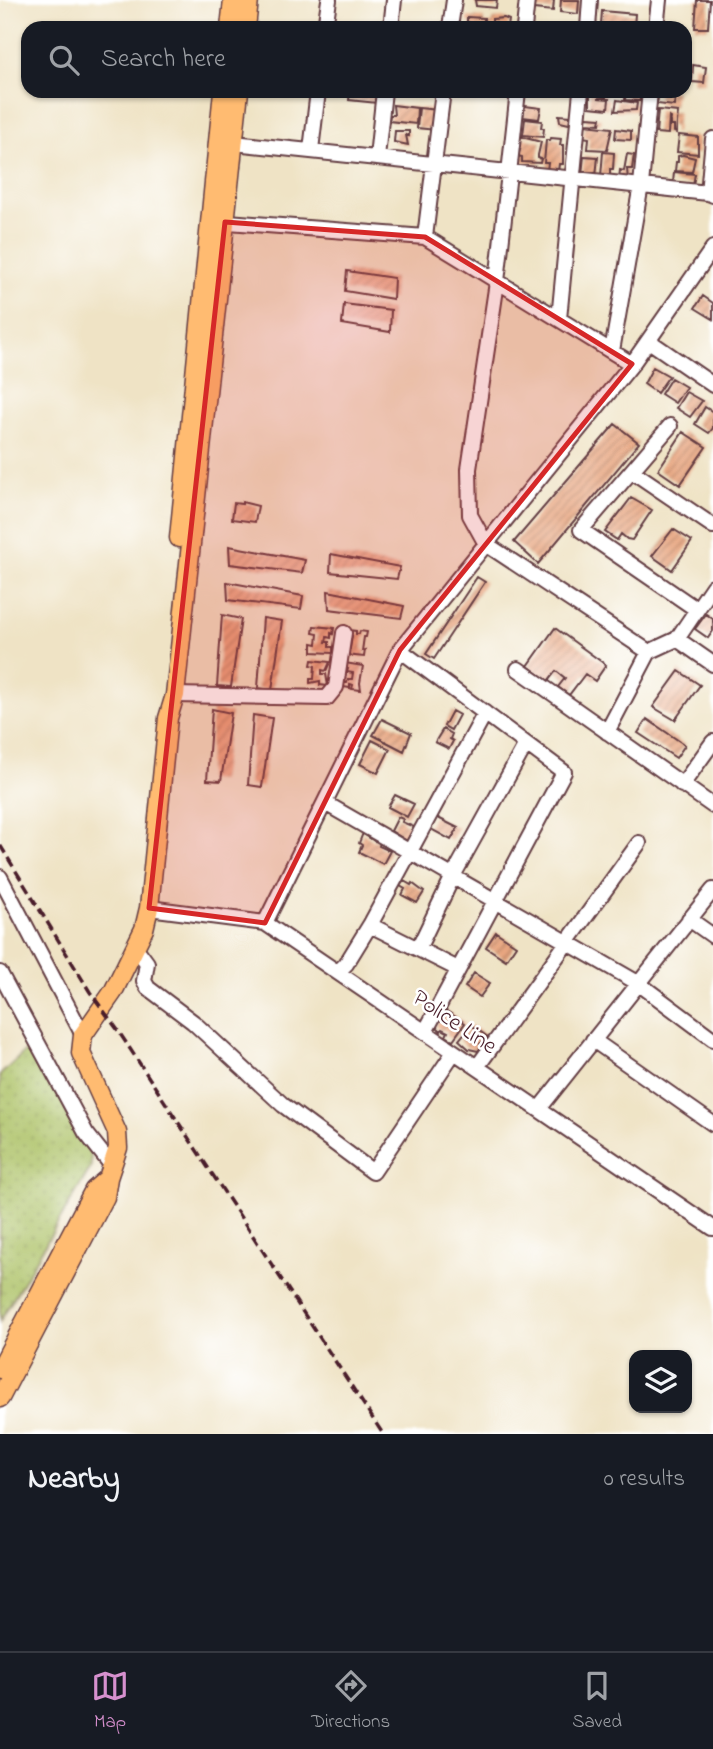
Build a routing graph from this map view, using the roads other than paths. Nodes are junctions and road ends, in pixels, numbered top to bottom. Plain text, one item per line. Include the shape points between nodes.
1 (233, 0) edge
2 (249, 0) edge
3 (329, 0) edge
4 (394, 0) edge
5 (454, 0) edge
6 (527, 0) edge
7 (590, 0) edge
8 (659, 0) edge
9 (231, 21) edge
10 (247, 21) edge
11 (327, 21) edge
12 (392, 21) edge
13 (451, 21) edge
14 (525, 21) edge
15 (588, 21) edge
16 (657, 21) edge
17 (223, 98) edge
18 (238, 98) edge
19 (317, 98) edge
20 (383, 98) edge
21 (442, 98) edge
22 (517, 98) edge
23 (580, 98) edge
24 (649, 98) edge
25 (713, 139) edge
26 (234, 143) junction
27 (311, 150) junction
28 (377, 157) junction
29 (435, 163) junction
30 (509, 171) junction
31 (572, 178) junction
32 (640, 186) junction
33 (711, 194) edge
34 (218, 221) junction
35 (425, 237) junction
36 (713, 248) edge
37 (497, 282) junction
38 (559, 319) junction
39 (649, 341) junction
40 (612, 351) junction
41 (632, 364) junction
42 (713, 385) edge
43 (670, 426) dead end
44 (632, 471) junction
45 (713, 526) edge
46 (486, 544) junction
47 (713, 586) edge
48 (696, 609) junction
49 (344, 633) dead end
50 (677, 639) junction
51 (400, 650) junction
52 (649, 652) junction
53 (713, 664) edge
54 (518, 669) dead end
55 (175, 695) junction
56 (485, 713) junction
57 (168, 718) junction
58 (607, 732) junction
59 (713, 742) edge
60 (526, 744) junction
61 (682, 785) junction
62 (325, 803) junction
63 (713, 806) edge
64 (639, 843) dead end
65 (410, 852) junction
66 (453, 876) junction
67 (0, 877) edge
68 (713, 890) edge
69 (495, 900) junction
70 (149, 908) junction
71 (689, 919) junction
72 (265, 923) junction
73 (370, 925) junction
74 (713, 936) edge
75 (568, 942) junction
76 (136, 948) junction
77 (418, 949) junction
78 (458, 969) junction
79 (338, 972) junction
80 (0, 973) edge
81 (638, 983) junction
82 (425, 1032) junction
83 (83, 1035) junction
84 (713, 1039) edge
85 (593, 1040) junction
86 (454, 1052) junction
87 (477, 1067) junction
88 (539, 1109) junction
89 (713, 1124) edge
90 (110, 1172) junction
91 (710, 1221) edge
92 (0, 1369) edge
93 (0, 1398) edge

1 - 9 main road
2 - 10 main road
3 - 11 street
4 - 12 street
5 - 13 street
6 - 14 street
7 - 15 street
8 - 16 street
17 - 34 main road
18 - 26 main road
19 - 27 street
20 - 28 street
21 - 29 street
22 - 30 street
23 - 31 street
24 - 32 street
25 - 33 street
26 - 27 street
26 - 34 main road
27 - 28 street
28 - 29 street
29 - 30 street
29 - 35 street
30 - 31 street
30 - 37 street
31 - 32 street
31 - 38 street
32 - 33 street
32 - 40 street
34 - 35 street
34 - 55 main road
34 - 57 main road via 163,700
35 - 37 street
36 - 39 street
37 - 38 street
37 - 46 street via 469,469 470,515
38 - 40 street
39 - 41 street
39 - 42 street
40 - 41 street
41 - 46 street
43 - 44 street
44 - 45 street
44 - 48 street via 581,530
46 - 51 street
46 - 52 street
47 - 48 street
48 - 50 street
49 - 55 street via 336,687 327,698
50 - 52 street
50 - 53 street
51 - 56 street
51 - 62 street
52 - 58 street
54 - 58 street
55 - 57 main road
56 - 60 street
56 - 65 street
57 - 70 main road
58 - 61 street
59 - 61 street
60 - 66 street
60 - 69 street via 564,772
61 - 63 street
62 - 65 street
62 - 72 street
64 - 75 street
65 - 66 street
65 - 73 street
66 - 69 street
66 - 77 street
67 - 83 street
68 - 71 street
69 - 75 street
69 - 78 street
70 - 72 street, Police Line
70 - 76 main road
71 - 74 street
71 - 81 street
72 - 79 street, Police Line
73 - 77 street
73 - 79 street
75 - 81 street
75 - 87 street
76 - 83 main road
76 - 86 street via 147,963 148,988 193,1022 284,1105 373,1172
77 - 78 street
78 - 82 street
79 - 82 street, Police Line
80 - 90 street
81 - 84 street
81 - 85 street
82 - 86 street, Police Line
83 - 90 main road via 81,1053 117,1132 118,1148
85 - 88 street
85 - 89 street
86 - 87 street, Police Line
87 - 88 street, Police Line
88 - 91 street, Police Line
90 - 92 main road via 94,1190
90 - 93 main road via 105,1197

